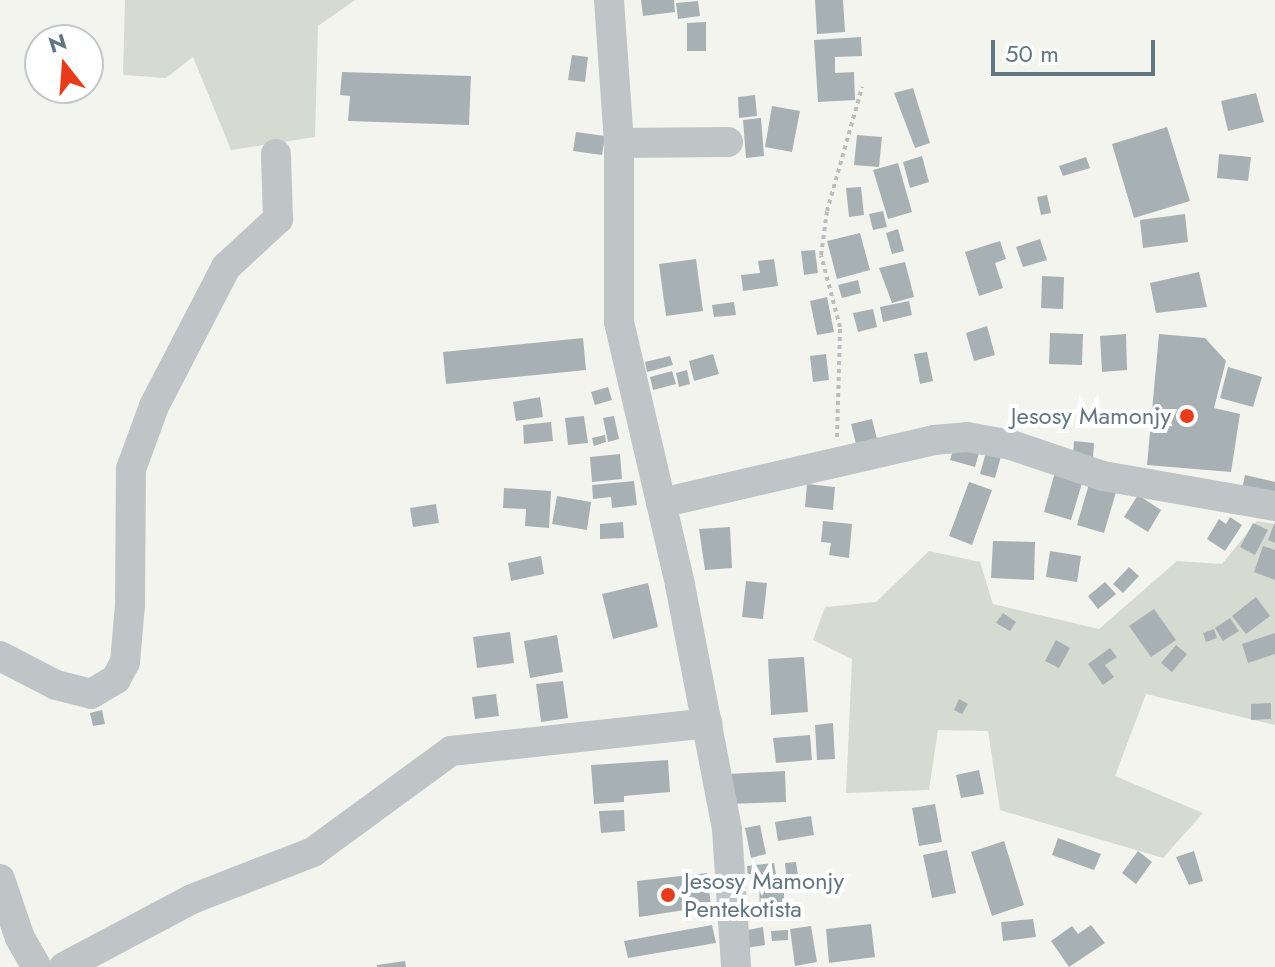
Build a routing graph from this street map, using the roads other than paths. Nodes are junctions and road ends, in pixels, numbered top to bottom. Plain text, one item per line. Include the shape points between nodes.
1 (609, 0) edge
2 (728, 142) dead end
3 (619, 143) junction
4 (276, 154) dead end
5 (661, 503) junction
6 (1275, 506) edge
7 (0, 656) edge
8 (707, 723) junction
9 (0, 879) edge
10 (37, 967) edge
11 (64, 967) edge
12 (736, 967) edge

1 - 3 street
2 - 3 street
3 - 5 street via 619,322
4 - 7 street via 278,219 226,267 154,406 131,469 130,605 125,662 116,679 91,694 56,685
5 - 6 street via 967,437 1011,445 1103,476
5 - 8 street
8 - 11 street via 451,751 313,852 192,899
8 - 12 street via 727,830
9 - 10 street via 20,938

